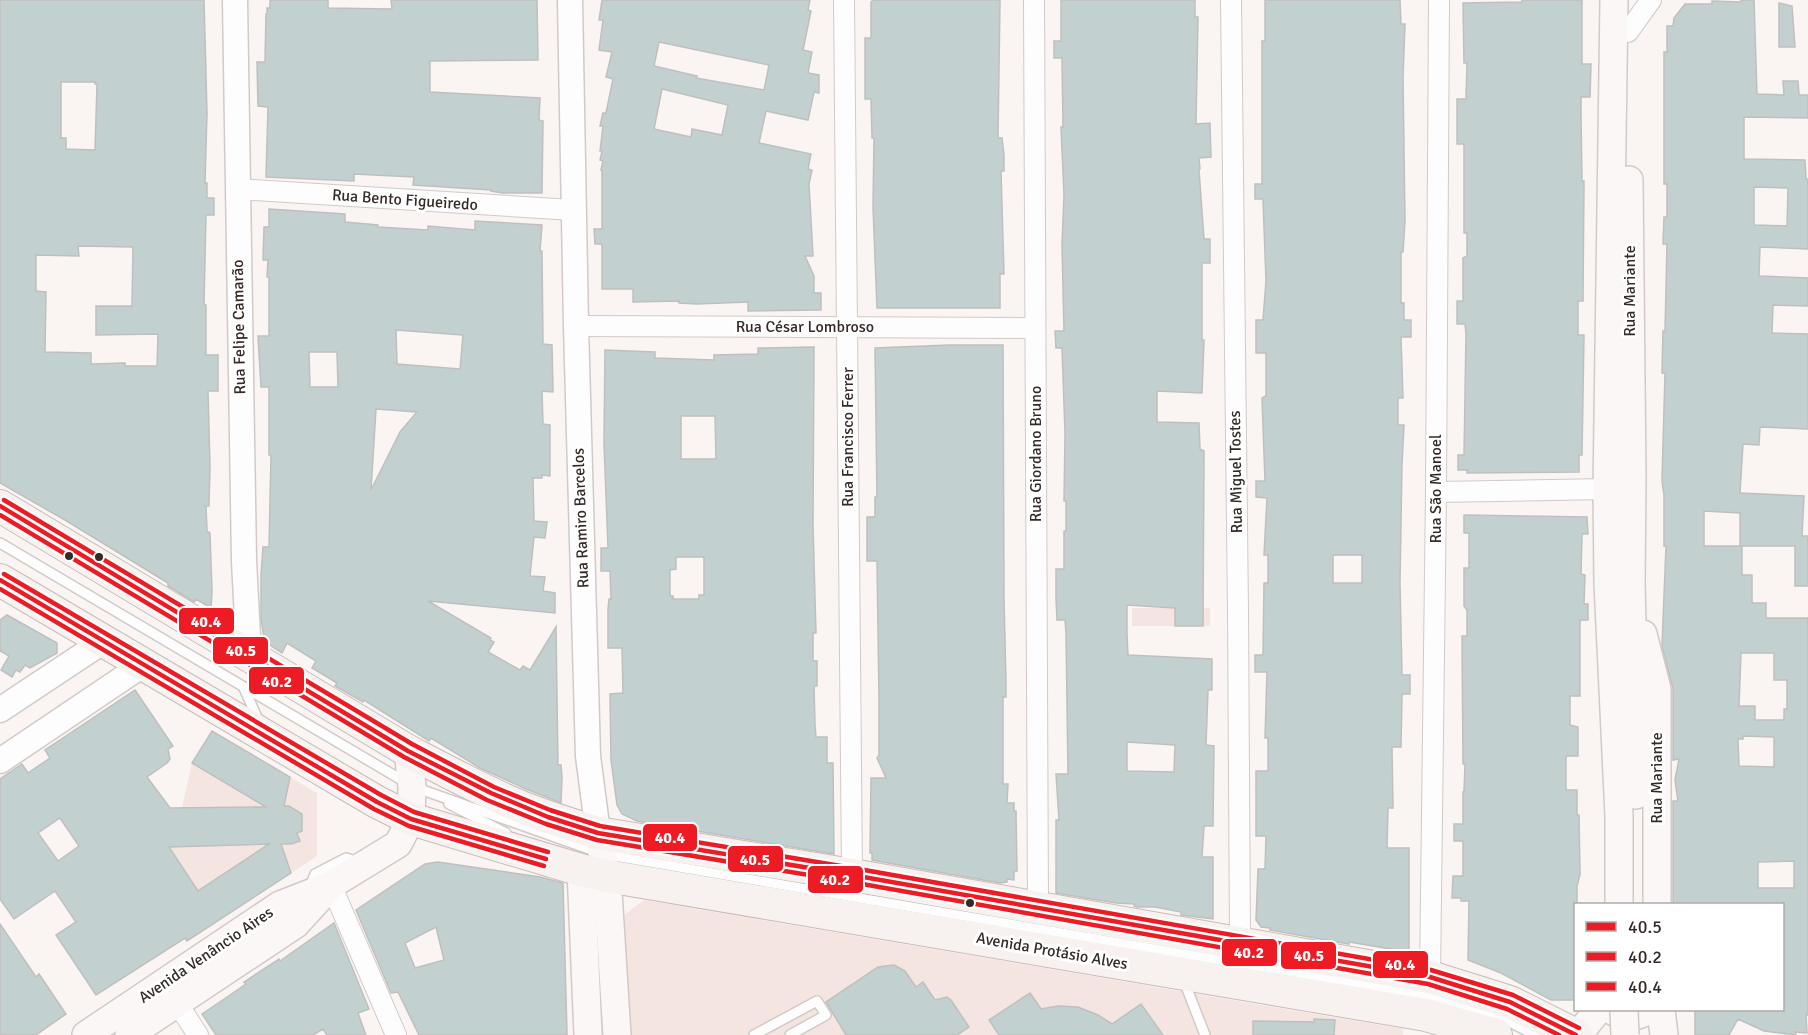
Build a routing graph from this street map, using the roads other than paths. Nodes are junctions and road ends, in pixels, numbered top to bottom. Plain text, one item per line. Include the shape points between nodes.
1 (235, 0) edge
2 (570, 0) edge
3 (844, 0) edge
4 (1034, 0) edge
5 (1231, 0) edge
6 (1439, 0) edge
7 (1614, 0) edge
8 (1632, 0) edge
9 (1651, 0) edge
10 (1628, 32) junction
11 (237, 189) junction
12 (573, 210) junction
13 (576, 326) junction
14 (848, 327) junction
15 (1035, 328) junction
16 (1607, 489) junction
17 (1436, 492) junction
18 (0, 506) edge
19 (0, 543) edge
20 (0, 580) edge
21 (1619, 583) junction
22 (104, 640) junction
23 (249, 654) junction
24 (144, 664) junction
25 (40, 684) junction
26 (299, 685) junction
27 (244, 688) junction
28 (0, 710) edge
29 (59, 722) junction
30 (265, 736) junction
31 (408, 751) junction
32 (0, 761) edge
33 (412, 786) junction
34 (1628, 817) junction
35 (411, 819) junction
36 (597, 858) junction
37 (852, 875) junction
38 (319, 890) junction
39 (891, 903) junction
40 (1601, 903) edge
41 (1619, 903) edge
42 (1638, 903) edge
43 (1657, 903) edge
44 (1038, 908) junction
45 (848, 916) junction
46 (1240, 943) junction
47 (1285, 971) junction
48 (1180, 973) junction
49 (1430, 977) junction
50 (171, 993) junction
51 (1595, 1011) edge
52 (1614, 1011) edge
53 (1624, 1011) edge
54 (1642, 1011) edge
55 (1646, 1011) edge
56 (1661, 1011) edge
57 (1426, 1025) edge
58 (86, 1035) edge
59 (129, 1035) edge
60 (198, 1035) edge
61 (396, 1035) edge
62 (588, 1035) edge
63 (616, 1035) edge
64 (754, 1035) edge
65 (790, 1035) edge
66 (1205, 1035) edge
67 (1496, 1035) edge
68 (1535, 1035) edge
69 (1577, 1035) edge
70 (1625, 1035) edge
71 (1643, 1035) edge
72 (1664, 1035) edge

1 - 11 street, Rua Felipe Camarão
2 - 12 street, Rua Ramiro Barcelos
3 - 14 street, Rua Francisco Ferrer
4 - 15 street, Rua Giordano Bruno
5 - 46 street, Rua Miguel Tostes
6 - 17 street, Rua São Manoel
7 - 16 main road, Rua Mariante
8 - 10 main road, Rua Mariante
9 - 10 street
10 - 21 main road, Rua Mariante via 1632,479
11 - 12 street, Rua Bento Figueiredo
11 - 23 street, Rua Felipe Camarão
12 - 13 street, Rua Ramiro Barcelos
13 - 14 street, Rua César Lombroso
13 - 36 street, Rua Ramiro Barcelos via 588,756
14 - 15 street, Rua César Lombroso
14 - 37 street, Rua Francisco Ferrer
15 - 44 street, Rua Giordano Bruno
16 - 17 street
16 - 21 main road, Rua Mariante
17 - 49 street, Rua São Manoel
18 - 23 main road
19 - 27 lane
20 - 22 main road
21 - 34 main road, Rua Mariante
21 - 40 main road, Rua Mariante via 1600,687
21 - 43 main road, Rua Mariante via 1657,689
22 - 24 main road
22 - 25 street
23 - 26 main road
24 - 29 street
24 - 30 main road
25 - 28 street
25 - 29 street via 52,690 61,704
26 - 27 lane
26 - 31 main road
27 - 30 lane
27 - 33 lane
29 - 32 street
30 - 35 main road
31 - 33 main road, Avenida Venâncio Aires
31 - 36 main road via 520,807
33 - 35 main road, Avenida Venâncio Aires
33 - 36 lane
33 - 36 lane
33 - 36 lane
34 - 41 main road
34 - 42 main road
35 - 36 main road
35 - 38 main road, Avenida Venâncio Aires via 398,844
36 - 37 main road
36 - 39 lane
36 - 45 main road, Avenida Protásio Alves
36 - 62 main road, Rua Ramiro Barcelos
36 - 63 main road, Rua Ramiro Barcelos
37 - 39 lane
37 - 44 main road
38 - 50 main road, Avenida Venâncio Aires via 296,924
38 - 61 street
39 - 45 lane
39 - 47 lane
44 - 46 main road
45 - 48 main road, Avenida Protásio Alves
46 - 49 main road
47 - 49 lane
47 - 57 lane
47 - 68 lane via 1428,996 1500,1017
48 - 57 main road, Avenida Protásio Alves
48 - 66 lane
49 - 69 main road via 1510,1002
50 - 58 main road, Avenida Venâncio Aires
50 - 59 main road, Avenida Venâncio Aires
50 - 60 street
51 - 69 main road
52 - 55 main road via 1626,1016
53 - 70 main road, bridge
54 - 71 main road
56 - 72 main road
57 - 67 main road, Avenida Protásio Alves
64 - 65 lane via 817,1000 826,1015

